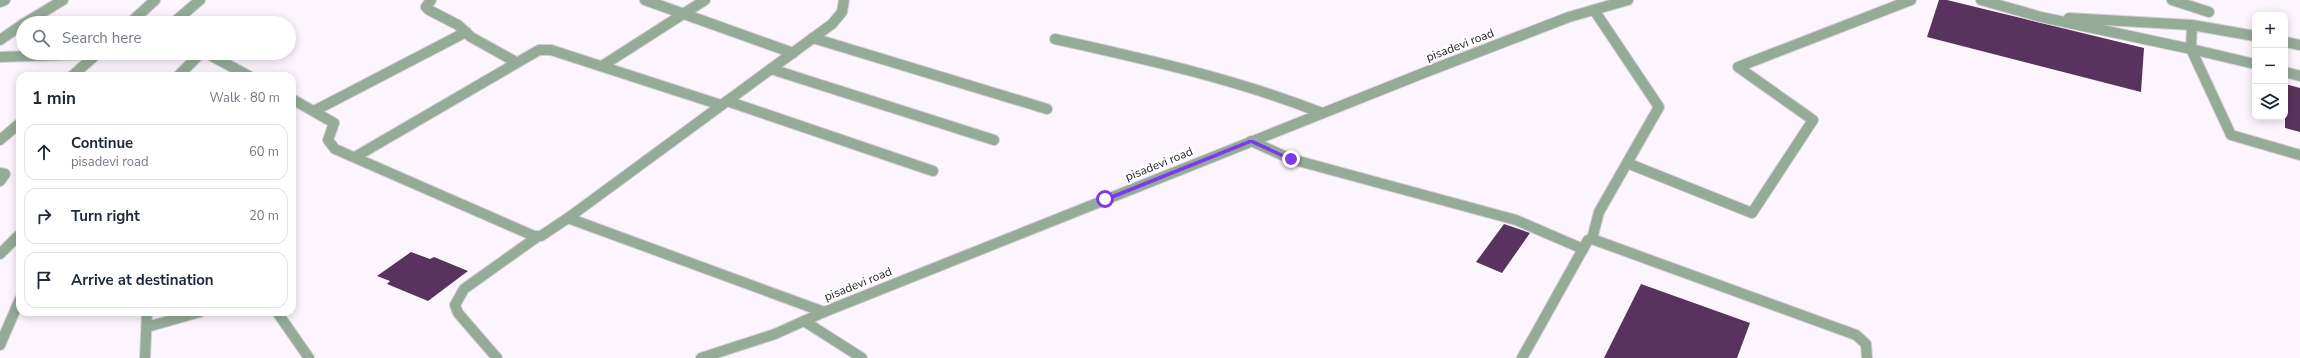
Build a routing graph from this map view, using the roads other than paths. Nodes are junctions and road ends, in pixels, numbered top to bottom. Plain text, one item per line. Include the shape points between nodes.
1 (5, 0) edge
2 (63, 0) edge
3 (155, 0) edge
4 (200, 0) edge
5 (431, 0) edge
6 (644, 0) edge
7 (705, 0) edge
8 (844, 0) edge
9 (1628, 0) edge
10 (1911, 0) edge
11 (1981, 0) edge
12 (2172, 0) edge
13 (0, 2) edge
14 (1594, 10) junction
15 (2209, 12) dead end
16 (682, 14) junction
17 (37, 16) edge
18 (138, 16) edge
19 (181, 16) edge
20 (2041, 17) junction
21 (2192, 25) junction
22 (16, 29) edge
23 (466, 32) junction
24 (2252, 35) edge
25 (813, 38) junction
26 (1055, 39) dead end
27 (0, 40) edge
28 (2288, 43) edge
29 (2300, 45) edge
30 (2191, 49) junction
31 (793, 53) junction
32 (16, 57) edge
33 (0, 58) edge
34 (90, 60) edge
35 (194, 60) edge
36 (219, 60) edge
37 (516, 62) junction
38 (2252, 63) edge
39 (602, 66) junction
40 (771, 69) junction
41 (77, 72) edge
42 (182, 72) edge
43 (242, 72) edge
44 (2288, 73) edge
45 (2300, 76) edge
46 (296, 101) edge
47 (724, 103) junction
48 (1047, 109) dead end
49 (314, 111) junction
50 (1322, 113) junction
51 (16, 126) edge
52 (0, 140) edge
53 (994, 140) dead end
54 (1251, 141) junction
55 (2300, 155) edge
56 (355, 157) junction
57 (1627, 163) junction
58 (933, 171) dead end
59 (0, 173) edge
60 (0, 181) edge
61 (568, 218) junction
62 (537, 236) junction
63 (16, 238) edge
64 (1592, 239) junction
65 (1583, 249) junction
66 (0, 254) edge
67 (16, 309) edge
68 (824, 312) junction
69 (147, 316) edge
70 (186, 316) edge
71 (280, 316) edge
72 (804, 321) junction
73 (147, 327) junction
74 (0, 345) edge
75 (145, 358) edge
76 (309, 358) edge
77 (497, 358) edge
78 (701, 358) edge
79 (862, 358) edge
80 (1522, 358) edge
81 (1867, 358) edge

1 - 13 street
2 - 17 street
3 - 18 street
4 - 19 street
5 - 23 street via 426,7 429,10 458,24
6 - 16 street
7 - 16 street
8 - 25 street via 842,12 832,24
9 - 14 street, pisadevi road
10 - 57 street via 1738,67 1813,120 1752,213
11 - 20 street
12 - 15 street
14 - 50 street, pisadevi road
14 - 57 street via 1659,108
16 - 31 street
16 - 39 street
20 - 21 street
20 - 30 street
21 - 24 street
21 - 30 street
22 - 27 street
23 - 37 street
23 - 49 street
25 - 31 street
25 - 48 street
26 - 50 street via 1136,57 1289,100
28 - 29 street
30 - 38 street
30 - 55 street via 2231,135
31 - 40 street
32 - 33 street
34 - 41 street
35 - 42 street
36 - 43 street
37 - 39 street via 539,50 551,50
37 - 56 street
39 - 47 street
40 - 47 street
40 - 53 street
44 - 45 street
46 - 49 street
47 - 58 street
47 - 61 street
49 - 56 street via 334,123 328,140 331,146
50 - 54 street, pisadevi road
51 - 52 street
54 - 65 street via 1297,161 1516,220
54 - 68 street, pisadevi road
56 - 62 street
57 - 64 street via 1598,212
59 - 60 street via 4,174
61 - 62 street
61 - 68 street
62 - 77 street via 464,289 455,305 458,313
63 - 66 street
64 - 65 street via 1588,240
64 - 81 street via 1856,335 1866,344
65 - 80 street
67 - 74 street
68 - 72 street, pisadevi road
69 - 73 street
70 - 73 street
71 - 76 street
72 - 78 street, pisadevi road via 775,334
72 - 79 street
73 - 75 street

